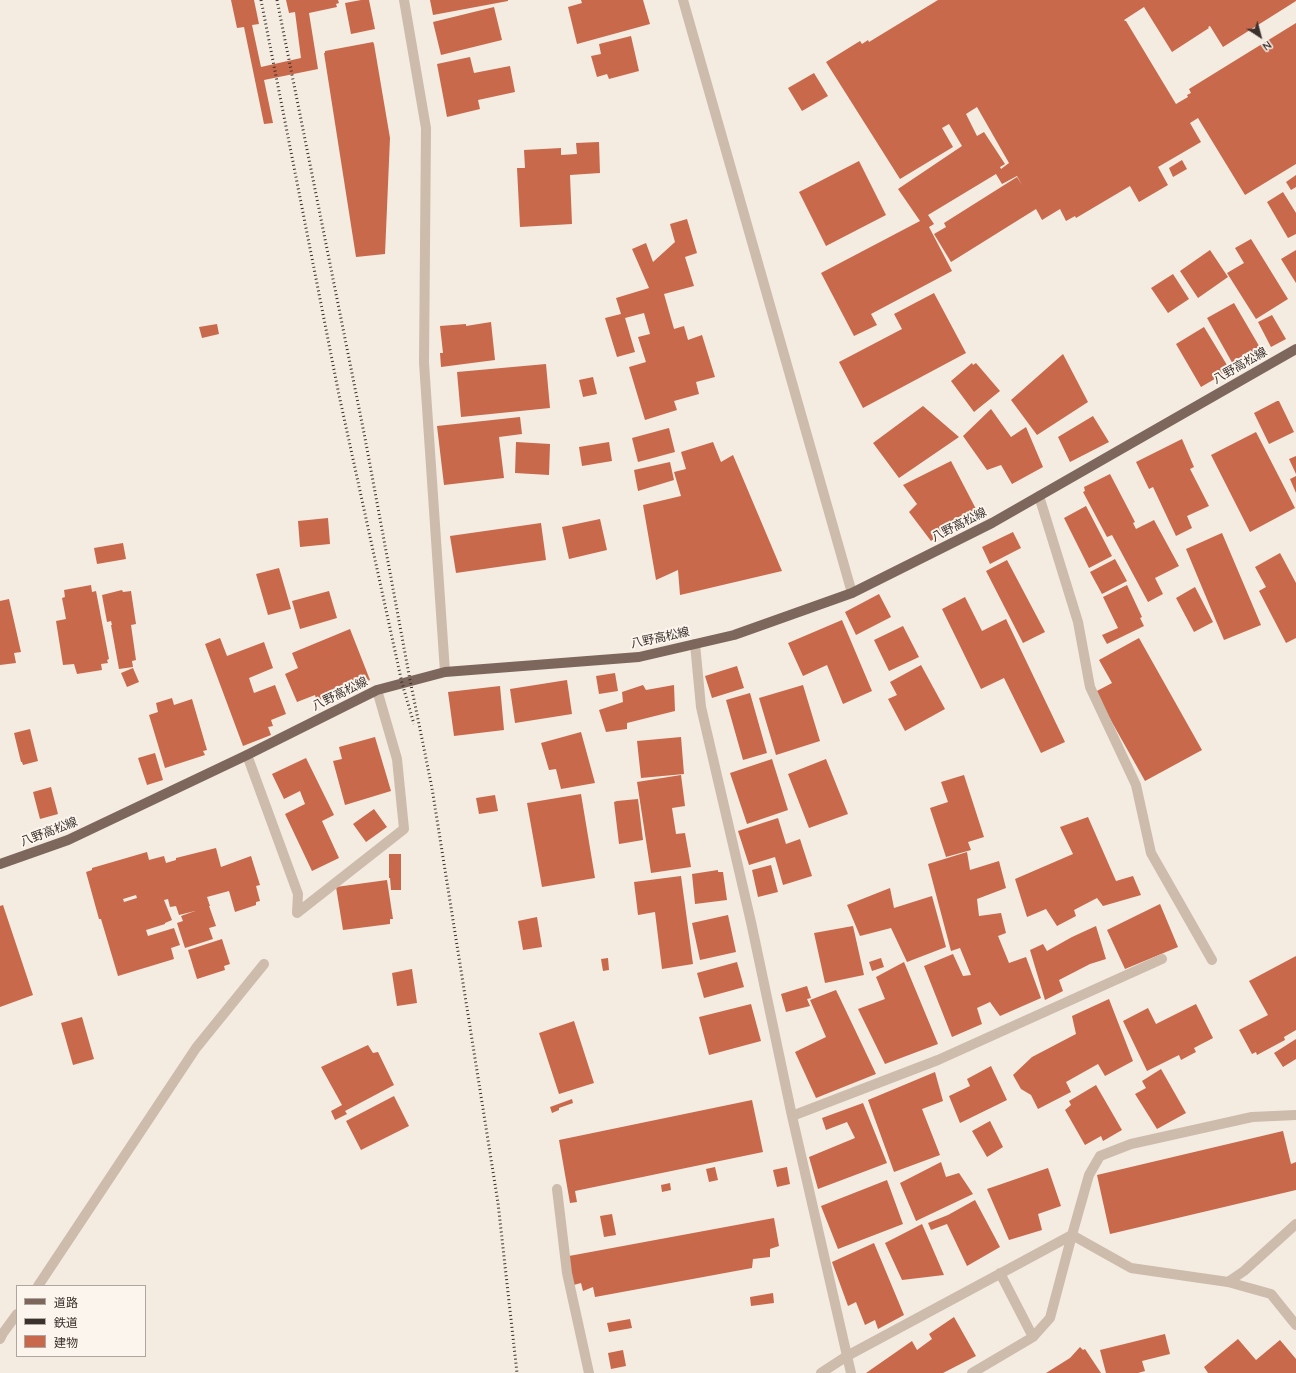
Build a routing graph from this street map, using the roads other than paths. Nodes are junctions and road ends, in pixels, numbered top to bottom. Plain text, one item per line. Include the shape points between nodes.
1 (404, 0) edge
2 (682, 0) edge
3 (1296, 349) edge
4 (1039, 496) junction
5 (852, 593) junction
6 (695, 644) junction
7 (445, 672) junction
8 (377, 690) junction
9 (247, 755) junction
10 (0, 864) edge
11 (1162, 959) dead end
12 (1212, 960) dead end
13 (264, 964) dead end
14 (1296, 1115) edge
15 (792, 1116) junction
16 (557, 1189) dead end
17 (1296, 1224) edge
18 (1072, 1235) junction
19 (1000, 1273) junction
20 (1228, 1282) junction
21 (39, 1285) edge
22 (16, 1315) edge
23 (1296, 1325) edge
24 (1034, 1336) junction
25 (0, 1339) edge
26 (847, 1356) junction
27 (589, 1373) edge
28 (820, 1373) edge
29 (851, 1373) edge
30 (972, 1373) edge

1 - 7 street via 426,128 424,363
2 - 5 street
3 - 4 main road, 八野高松線
4 - 5 main road, 八野高松線 via 992,523
4 - 12 street via 1078,622 1090,687 1136,784 1152,853
5 - 6 main road, 八野高松線 via 734,635
6 - 7 main road, 八野高松線 via 639,657
6 - 15 street via 701,707 751,922
7 - 8 main road, 八野高松線
8 - 9 main road, 八野高松線
8 - 9 street via 397,759 404,829 297,913 298,894
9 - 10 main road, 八野高松線 via 68,840
11 - 15 street via 938,1060
13 - 21 street via 196,1048
14 - 18 street via 1252,1116 1131,1144 1100,1156 1090,1175
15 - 26 street
16 - 27 street via 567,1273
17 - 20 street via 1244,1271
18 - 19 street
18 - 20 street via 1131,1268
18 - 24 street via 1050,1318
19 - 24 street
19 - 26 street
20 - 23 street via 1271,1294
22 - 25 street
24 - 30 street
26 - 28 street
26 - 29 street

